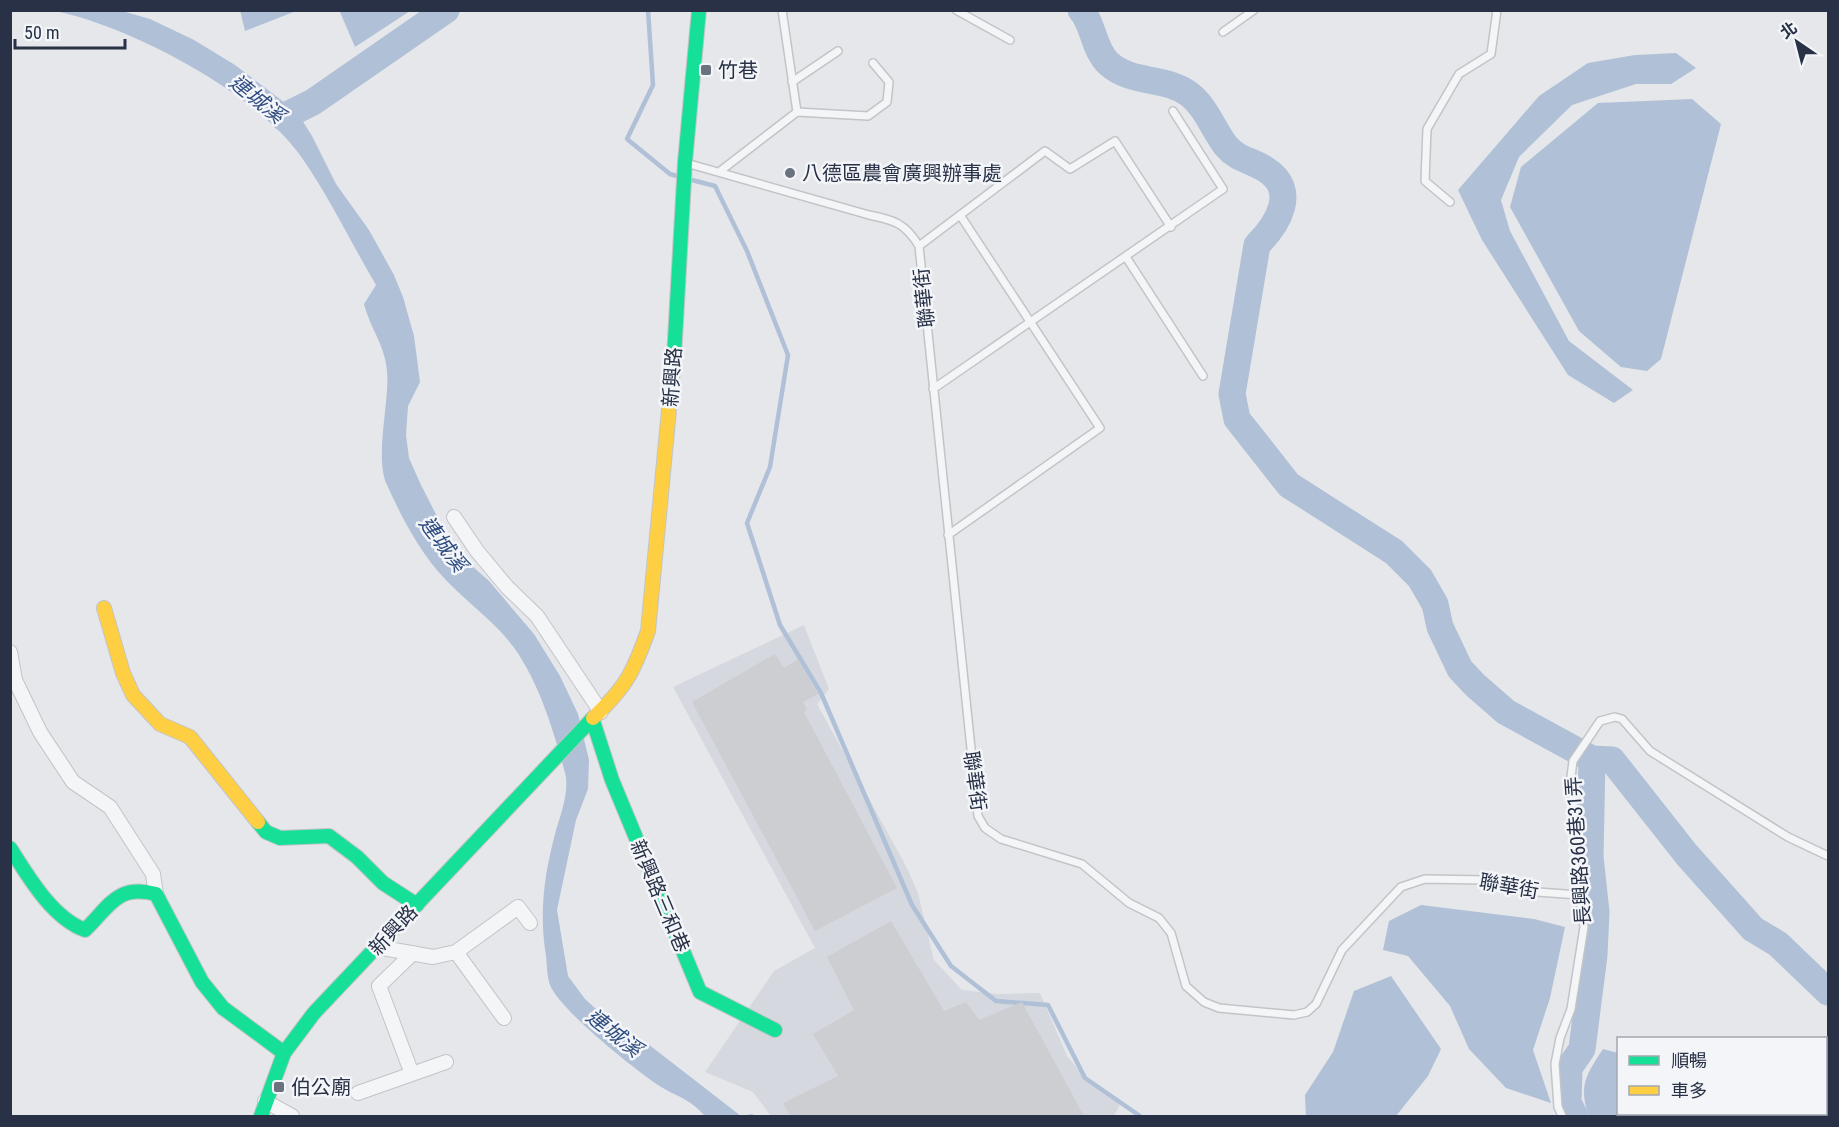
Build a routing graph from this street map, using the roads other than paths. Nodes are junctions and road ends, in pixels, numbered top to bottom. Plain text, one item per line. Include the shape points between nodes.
1 (699, 10) edge
2 (782, 10) edge
3 (956, 10) edge
4 (1254, 10) edge
5 (1497, 10) edge
6 (1223, 32) dead end
7 (1011, 40) dead end
8 (838, 51) dead end
9 (873, 63) dead end
10 (792, 82) junction
11 (1173, 111) dead end
12 (797, 112) junction
13 (685, 165) junction
14 (719, 172) junction
15 (1450, 202) dead end
16 (960, 215) junction
17 (1171, 227) junction
18 (919, 246) junction
19 (1126, 257) junction
20 (1030, 322) junction
21 (1203, 376) dead end
22 (933, 389) junction
23 (454, 518) dead end
24 (948, 535) junction
25 (104, 608) dead end
26 (10, 652) edge
27 (594, 719) junction
28 (10, 848) edge
29 (1828, 856) edge
30 (156, 894) junction
31 (1579, 895) junction
32 (417, 905) junction
33 (530, 923) dead end
34 (377, 947) junction
35 (456, 952) junction
36 (413, 953) junction
37 (504, 1018) dead end
38 (776, 1030) dead end
39 (284, 1053) junction
40 (446, 1062) dead end
41 (412, 1074) junction
42 (358, 1093) dead end
43 (265, 1101) junction
44 (261, 1116) edge
45 (291, 1116) edge
46 (1562, 1116) edge

1 - 13 street, 新興路
2 - 10 lane
3 - 7 lane
4 - 6 lane
5 - 15 lane via 1491,54 1459,74 1427,129 1425,181
8 - 10 lane
9 - 12 lane via 889,82 887,102 868,116
10 - 12 lane
11 - 17 lane via 1223,189
12 - 14 lane
13 - 14 lane, 聯華街
13 - 27 street, 新興路 via 671,400 648,631 633,673
14 - 18 lane, 聯華街 via 894,220 911,233
16 - 17 lane via 1045,151 1070,169 1115,141
16 - 18 lane
16 - 20 lane
17 - 19 lane
18 - 22 lane, 聯華街
19 - 20 lane
19 - 21 lane
20 - 22 lane
20 - 24 lane via 1100,428
22 - 24 lane, 聯華街
23 - 27 street via 507,587 537,616
24 - 31 lane, 聯華街 via 978,816 985,828 1001,839 1082,864 1129,903 1159,918 1171,933 1186,986 1204,1002 1218,1008 1294,1015 1307,1012 1316,1004 1342,950 1401,887 1425,879 1486,880 1511,890
25 - 32 street via 133,695 160,724 190,737 266,832 283,840 329,836 383,883
26 - 30 street via 15,680 40,732 74,782 111,807 153,874
27 - 32 street, 新興路 via 551,759
27 - 38 street, 新興路三和巷 via 612,780 700,992
28 - 30 street via 28,876 81,930 126,892 141,889
29 - 31 lane, 長興路360巷31弄 via 1788,837 1650,751 1622,719 1615,717 1600,721 1573,761 1570,785 1579,838
30 - 39 street via 209,991 223,1008
31 - 46 lane, 長興路360巷31弄 via 1584,927 1582,948 1572,1009 1560,1038 1556,1064
32 - 34 street, 新興路
33 - 35 street via 518,907
34 - 36 street
34 - 39 street, 新興路 via 314,1013
35 - 36 street via 433,957
35 - 37 street
36 - 41 street via 379,986
39 - 43 street, 新興路
40 - 41 street
41 - 42 street
43 - 44 street, 新興路
43 - 45 street

